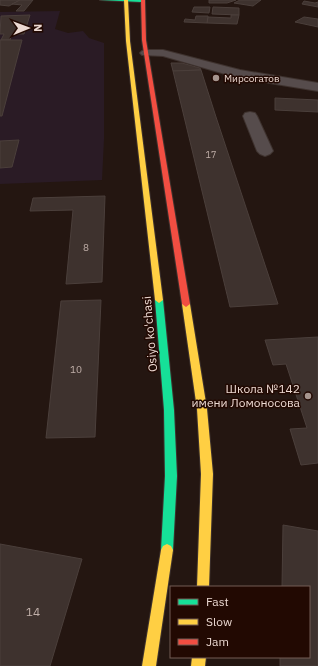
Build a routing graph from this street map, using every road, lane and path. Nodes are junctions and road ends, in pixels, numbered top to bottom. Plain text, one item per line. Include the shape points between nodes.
1 (102, 0) edge
2 (126, 0) edge
3 (142, 0) edge
4 (127, 32) junction
5 (144, 32) junction
6 (146, 53) junction
7 (129, 54) junction
8 (318, 87) edge
9 (250, 116) dead end
10 (266, 151) dead end
11 (203, 586) edge
12 (149, 666) edge

1 - 2 main road
2 - 3 main road
2 - 4 main road, Osiyo ko'chasi
3 - 5 main road
4 - 5 main road
4 - 7 main road, Osiyo ko'chasi
5 - 6 main road
6 - 7 main road
6 - 8 street via 163,53 240,74
6 - 11 main road via 202,409 207,474
7 - 12 main road, Osiyo ko'chasi via 160,308 172,476 166,558
9 - 10 street

